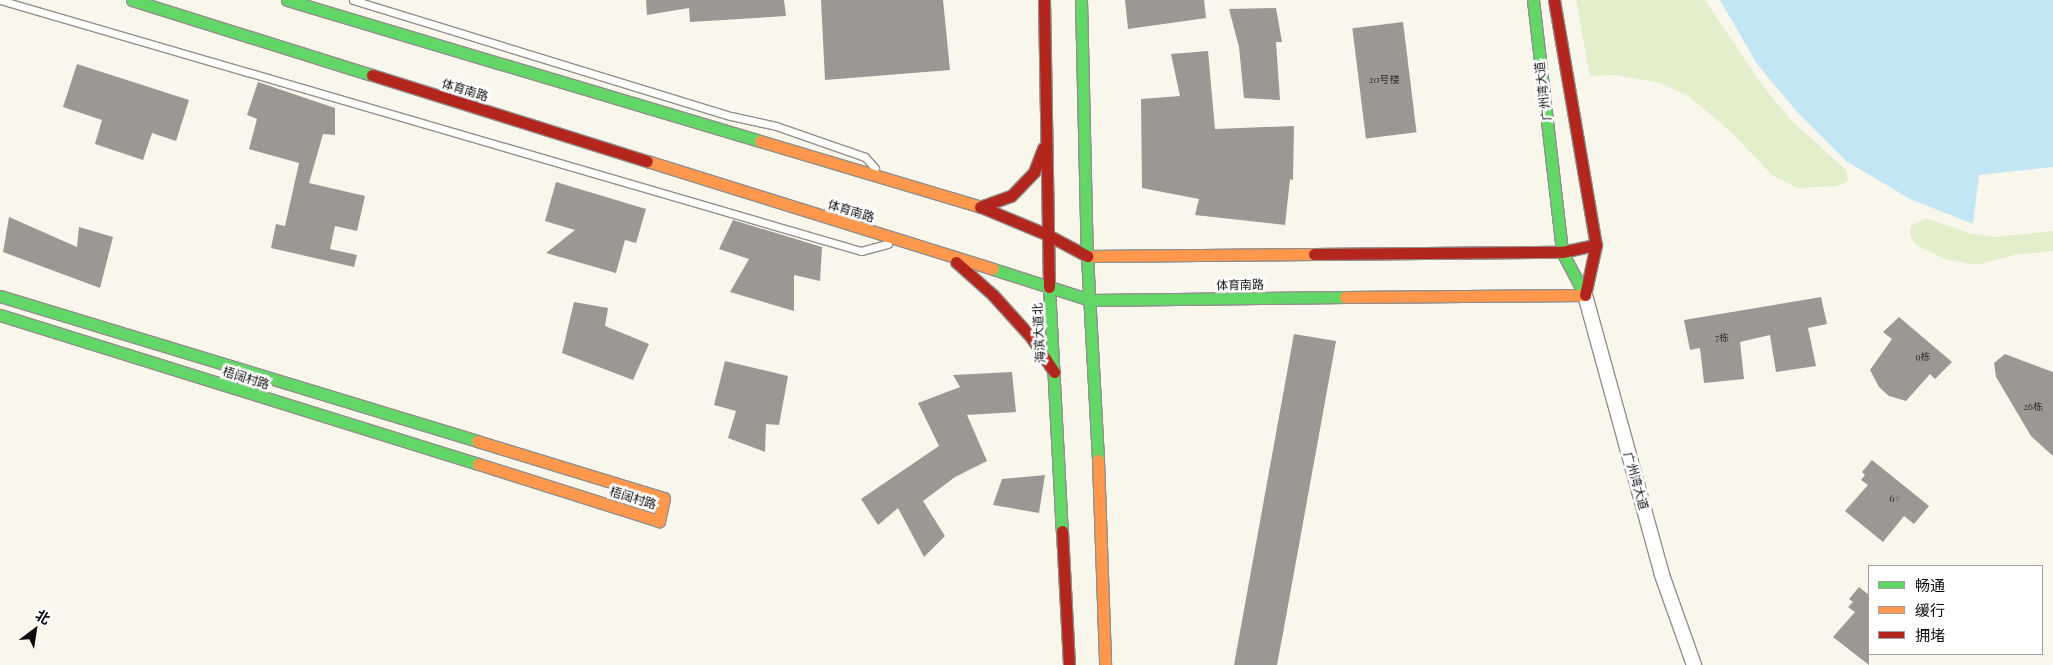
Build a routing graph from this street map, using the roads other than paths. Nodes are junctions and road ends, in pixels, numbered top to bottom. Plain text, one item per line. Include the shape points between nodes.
1 (0, 0) edge
2 (132, 0) edge
3 (287, 0) edge
4 (352, 0) edge
5 (1044, 0) edge
6 (1081, 0) edge
7 (1533, 0) edge
8 (1554, 0) edge
9 (1048, 133) junction
10 (886, 179) junction
11 (980, 207) junction
12 (1046, 234) junction
13 (902, 241) junction
14 (1596, 245) junction
15 (1562, 252) junction
16 (950, 256) junction
17 (1087, 256) junction
18 (1050, 288) junction
19 (1585, 295) junction
20 (0, 296) edge
21 (1091, 300) junction
22 (0, 315) edge
23 (1055, 374) junction
24 (1069, 665) edge
25 (1105, 665) edge
26 (1694, 665) edge

1 - 13 lane via 861,251
2 - 13 main road, 体育南路
3 - 10 main road
4 - 10 lane via 731,116 776,126 865,157
5 - 9 main road, 海滨大道北
6 - 17 main road
7 - 15 main road, 广州湾大道
8 - 14 main road, 广州湾大道
9 - 11 main road via 1034,172 1012,196
9 - 12 main road, 海滨大道北
10 - 11 main road
11 - 12 main road
12 - 17 main road
12 - 18 main road, 海滨大道北
13 - 16 main road, 体育南路
14 - 15 main road
14 - 19 main road, 广州湾大道
15 - 17 main road
15 - 19 main road, 广州湾大道
16 - 18 main road, 体育南路
16 - 23 main road via 1000,302 1033,340
17 - 21 main road
18 - 21 main road, 体育南路
18 - 23 main road, 海滨大道北
19 - 21 main road, 体育南路
19 - 26 street, 广州湾大道 via 1662,575
20 - 22 main road, 梧阔村路 via 664,498 659,521
21 - 25 main road via 1104,573
23 - 24 main road, 海滨大道北

